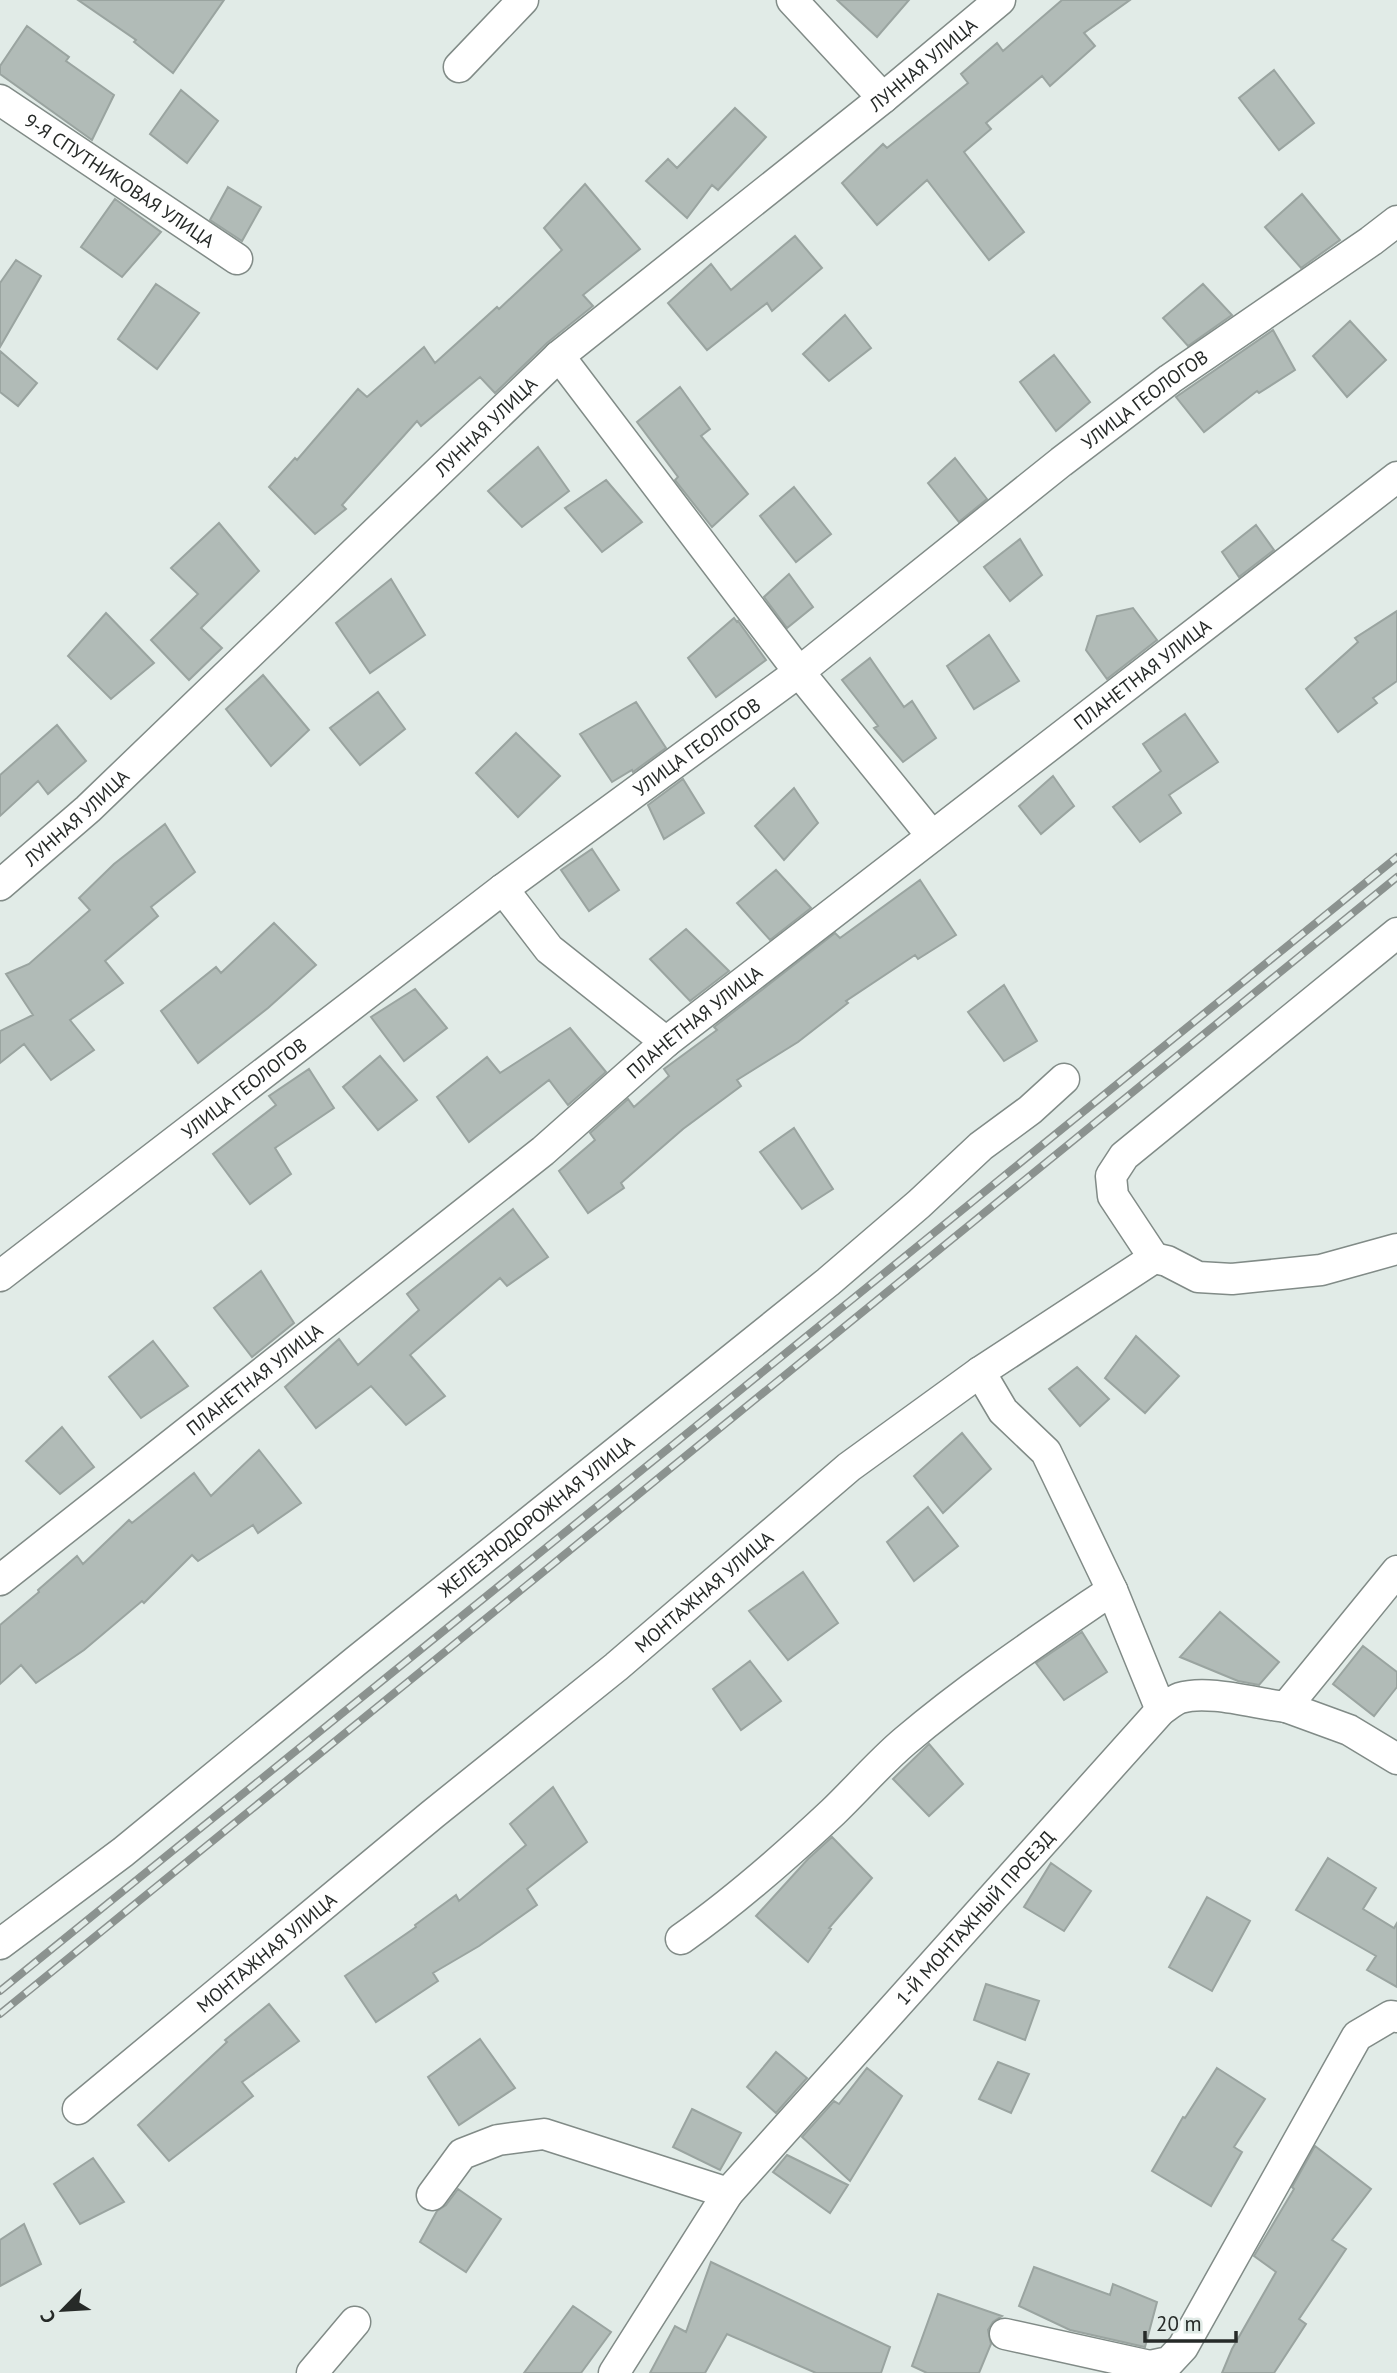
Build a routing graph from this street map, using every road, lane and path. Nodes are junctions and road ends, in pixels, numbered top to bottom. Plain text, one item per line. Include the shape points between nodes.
1 (523, 0) edge
2 (792, 0) edge
3 (1000, 0) edge
4 (459, 67) dead end
5 (883, 98) junction
6 (0, 100) edge
7 (1397, 221) edge
8 (237, 260) dead end
9 (559, 356) junction
10 (1397, 477) edge
11 (799, 672) junction
12 (932, 836) junction
13 (0, 885) edge
14 (503, 889) junction
15 (1397, 933) edge
16 (666, 1042) junction
17 (1064, 1079) dead end
18 (1397, 1249) edge
19 (1154, 1258) junction
20 (0, 1276) edge
21 (980, 1371) junction
22 (1397, 1571) edge
23 (0, 1580) edge
24 (1112, 1590) junction
25 (1286, 1707) junction
26 (1161, 1710) junction
27 (1397, 1759) edge
28 (681, 1939) dead end
29 (0, 1944) edge
30 (1397, 2017) edge
31 (78, 2109) dead end
32 (728, 2193) junction
33 (432, 2194) dead end
34 (355, 2322) dead end
35 (1005, 2334) dead end
36 (312, 2373) edge
37 (614, 2373) edge

1 - 4 street
2 - 5 street
3 - 5 street, ЛУННАЯ УЛИЦА
5 - 9 street, ЛУННАЯ УЛИЦА
6 - 8 street, 9-Я СПУТНИКОВАЯ УЛИЦА
7 - 11 street, УЛИЦА ГЕОЛОГОВ via 1170,379
9 - 11 street
9 - 13 street, ЛУННАЯ УЛИЦА via 88,809
10 - 12 street, ПЛАНЕТНАЯ УЛИЦА
11 - 12 street
11 - 14 street, УЛИЦА ГЕОЛОГОВ
12 - 16 street, ПЛАНЕТНАЯ УЛИЦА
14 - 16 street via 549,948
14 - 20 street, УЛИЦА ГЕОЛОГОВ
15 - 19 street via 1124,1156 1111,1176 1113,1196
16 - 23 street, ПЛАНЕТНАЯ УЛИЦА via 543,1152
17 - 29 street, ЖЕЛЕЗНОДОРОЖНАЯ УЛИЦА via 817,1291 123,1852
18 - 19 street via 1321,1270 1232,1279 1198,1277
19 - 21 street, МОНТАЖНАЯ УЛИЦА
21 - 24 street via 1003,1411 1046,1452
21 - 31 street, МОНТАЖНАЯ УЛИЦА via 849,1467 616,1667
22 - 25 street
24 - 26 street
24 - 28 street via 903,1742 753,1884
25 - 26 street, 1-Й МОНТАЖНЫЙ ПРОЕЗД via 1202,1696 1180,1698
25 - 27 street, 1-Й МОНТАЖНЫЙ ПРОЕЗД via 1349,1730
26 - 32 street, 1-Й МОНТАЖНЫЙ ПРОЕЗД
30 - 35 street via 1357,2036 1183,2347 1168,2362 1150,2366
32 - 33 street via 544,2134 498,2140 461,2154
32 - 37 street, 1-Й МОНТАЖНЫЙ ПРОЕЗД
34 - 36 street

